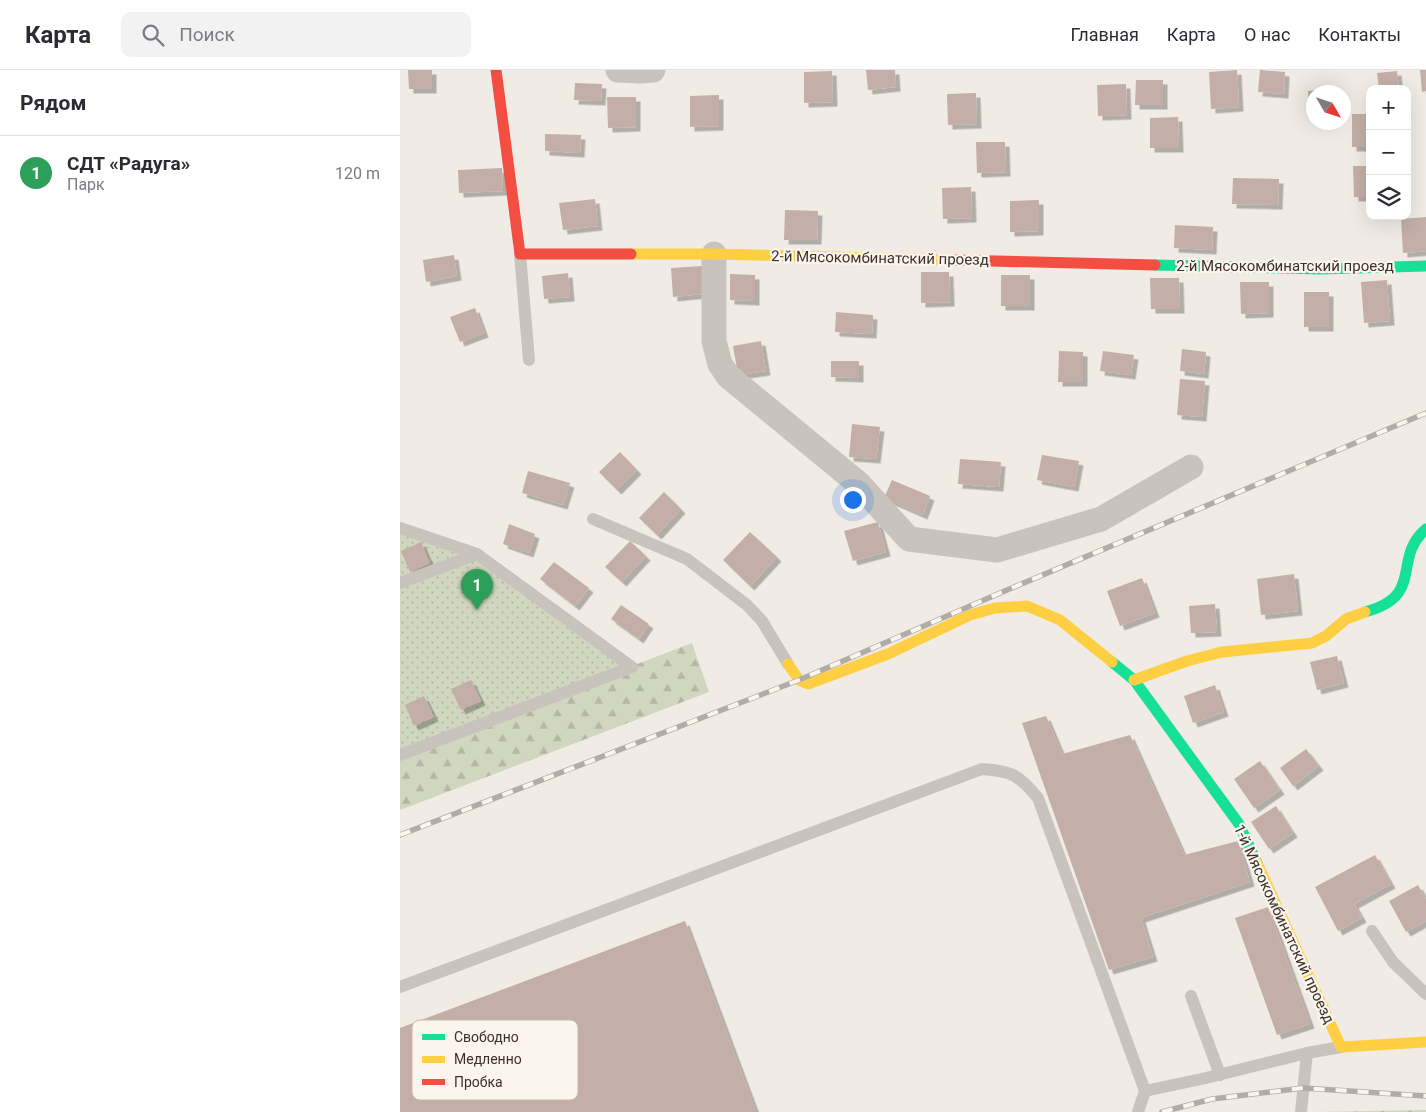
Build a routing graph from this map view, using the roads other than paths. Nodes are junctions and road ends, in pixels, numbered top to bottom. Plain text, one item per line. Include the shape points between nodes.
1 (496, 70) edge
2 (618, 70) edge
3 (653, 70) edge
4 (520, 254) junction
5 (714, 254) junction
6 (1426, 266) edge
7 (529, 360) dead end
8 (1191, 467) dead end
9 (593, 519) dead end
10 (400, 528) edge
11 (1426, 530) edge
12 (477, 554) junction
13 (400, 583) edge
14 (788, 664) joint
15 (1134, 680) junction
16 (400, 755) edge
17 (1372, 931) dead end
18 (400, 987) edge
19 (1426, 994) edge
20 (1191, 996) dead end
21 (1426, 1042) edge
22 (1342, 1048) junction
23 (1307, 1053) junction
24 (1220, 1075) junction
25 (1145, 1091) junction
26 (1138, 1112) edge
27 (1301, 1112) edge

1 - 4 street
2 - 3 street
4 - 5 street, 2-й Мясокомбинатский проезд
4 - 7 lane
5 - 6 street, 2-й Мясокомбинатский проезд via 1321,269
5 - 8 street via 714,341 720,364 728,376 859,484 909,538 997,550 1101,519
9 - 14 lane, 1-й Мясокомбинатский проезд via 687,559 747,605 762,621
10 - 12 lane
11 - 15 street via 1413,544 1404,586 1386,607 1352,616 1312,643 1222,652
12 - 13 lane
12 - 16 lane via 632,667
14 - 15 street, 1-й Мясокомбинатский проезд via 799,680 808,684 888,654 970,615 995,608 1027,606 1060,620
15 - 22 street, 1-й Мясокомбинатский проезд via 1239,824
17 - 19 lane via 1393,962
18 - 25 lane via 982,769 1003,771 1023,781 1038,798
20 - 24 lane
21 - 22 street
22 - 23 lane
23 - 24 lane
23 - 27 lane
24 - 25 lane
25 - 26 lane

